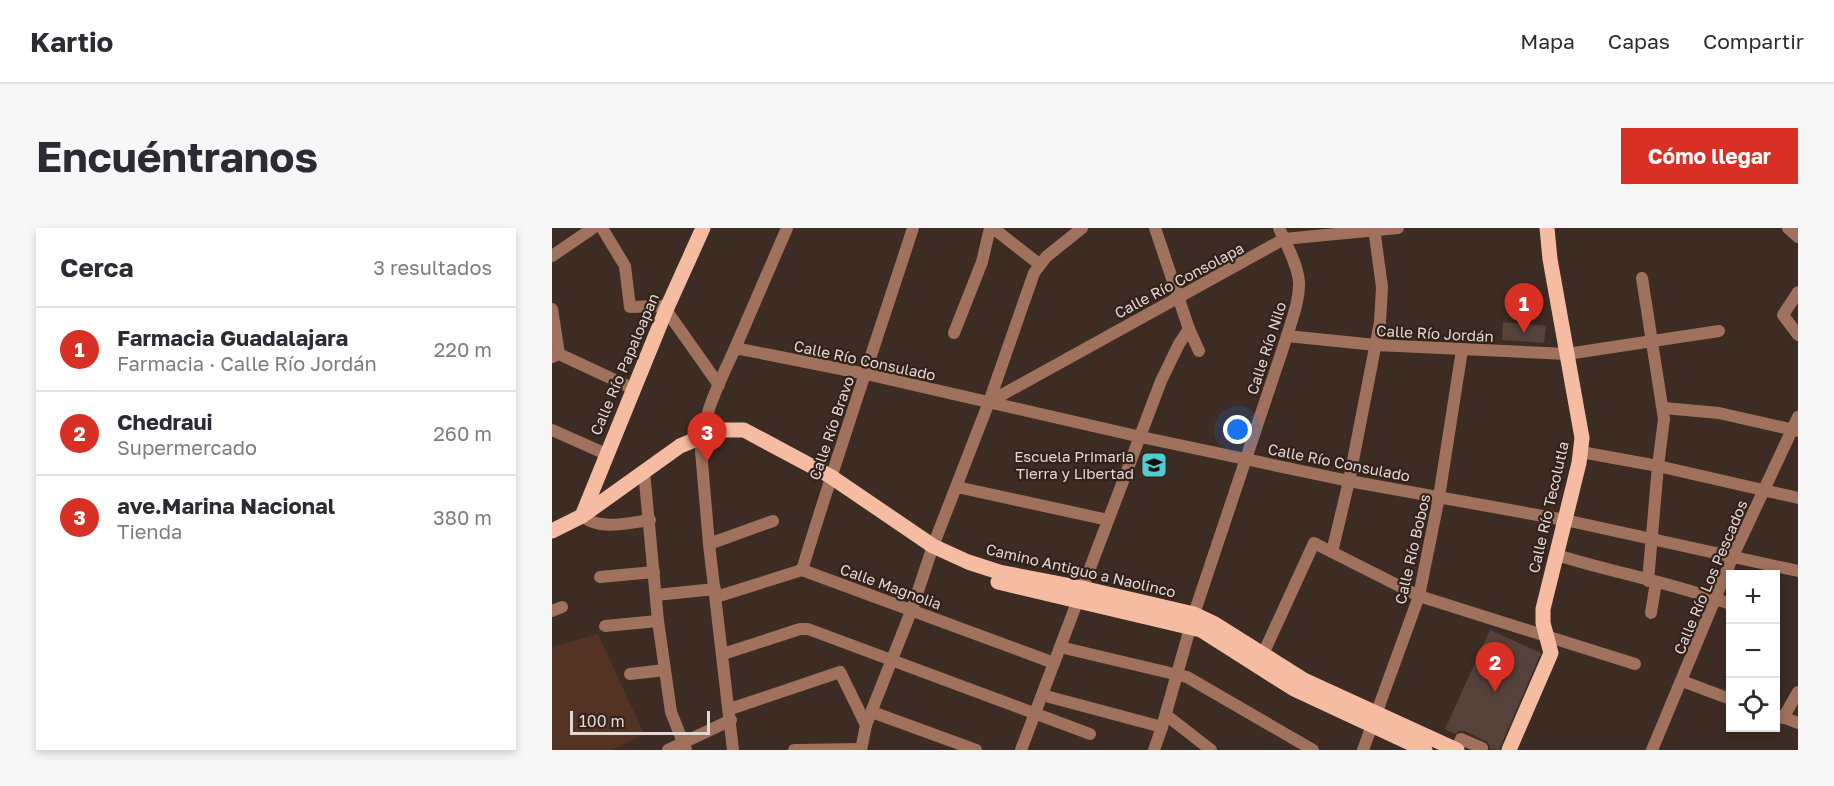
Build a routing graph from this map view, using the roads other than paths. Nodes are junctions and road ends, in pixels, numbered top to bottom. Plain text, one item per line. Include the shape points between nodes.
1 (592, 228) edge
2 (602, 228) edge
3 (702, 228) edge
4 (787, 228) edge
5 (912, 228) edge
6 (992, 228) edge
7 (1082, 228) edge
8 (1155, 228) edge
9 (1398, 228) edge
10 (1547, 228) edge
11 (1788, 228) edge
12 (1374, 230) edge
13 (1281, 234) edge
14 (1798, 237) edge
15 (552, 256) edge
16 (1040, 264) junction
17 (1642, 278) dead end
18 (1798, 292) edge
19 (1178, 296) junction
20 (552, 309) edge
21 (666, 310) junction
22 (1189, 329) junction
23 (1719, 331) dead end
24 (954, 333) dead end
25 (1798, 335) edge
26 (1287, 336) junction
27 (1653, 342) junction
28 (1376, 345) junction
29 (735, 348) junction
30 (1462, 350) junction
31 (1199, 351) dead end
32 (1567, 354) junction
33 (556, 355) edge
34 (866, 374) junction
35 (719, 385) junction
36 (634, 389) junction
37 (989, 402) junction
38 (1664, 408) junction
39 (1798, 417) edge
40 (552, 430) edge
41 (1795, 431) edge
42 (701, 436) junction
43 (1141, 437) junction
44 (1581, 452) junction
45 (606, 454) junction
46 (1245, 458) junction
47 (1658, 466) junction
48 (644, 471) junction
49 (829, 481) junction
50 (1349, 481) junction
51 (957, 487) junction
52 (1763, 490) junction
53 (1439, 497) junction
54 (1798, 498) edge
55 (582, 516) junction
56 (650, 520) junction
57 (1108, 520) junction
58 (1566, 520) junction
59 (773, 521) dead end
60 (552, 531) edge
61 (1652, 540) junction
62 (709, 544) junction
63 (932, 551) junction
64 (1332, 552) junction
65 (1557, 555) junction
66 (1733, 556) junction
67 (802, 570) junction
68 (1798, 571) edge
69 (654, 572) junction
70 (600, 577) dead end
71 (1652, 581) junction
72 (715, 593) junction
73 (656, 595) junction
74 (1079, 595) junction
75 (1419, 596) junction
76 (1715, 598) junction
77 (1726, 602) edge
78 (912, 609) junction
79 (1651, 613) dead end
80 (1192, 620) junction
81 (658, 621) junction
82 (604, 626) dead end
83 (1548, 637) junction
84 (1060, 647) junction
85 (723, 654) junction
86 (1263, 654) junction
87 (893, 661) junction
88 (1054, 663) junction
89 (1635, 664) dead end
90 (665, 670) junction
91 (630, 674) dead end
92 (1177, 674) junction
93 (1682, 681) junction
94 (1798, 692) edge
95 (1042, 695) junction
96 (1726, 697) edge
97 (872, 712) junction
98 (730, 714) junction
99 (1035, 714) junction
100 (1780, 715) edge
101 (1780, 716) edge
102 (1164, 721) junction
103 (1374, 721) junction
104 (1798, 723) edge
105 (866, 725) junction
106 (1090, 734) dead end
107 (684, 746) edge
108 (861, 749) edge
109 (668, 750) edge
110 (733, 750) edge
111 (794, 750) edge
112 (976, 750) edge
113 (1021, 750) edge
114 (1154, 750) edge
115 (1211, 750) edge
116 (1313, 750) edge
117 (1363, 750) edge
118 (1425, 750) edge
119 (1457, 750) edge
120 (1481, 750) edge
121 (1509, 750) edge
122 (1652, 750) edge

1 - 15 street
2 - 21 street via 625,266 630,307 660,306
3 - 21 main road, Calle Río Papaloapan
4 - 29 street
5 - 34 street, Calle Río Bravo
6 - 16 street
6 - 24 street
7 - 16 street
8 - 19 street
9 - 12 street, Calle Río Consolapa
10 - 32 main road, Calle Río Tecolutla
11 - 14 street
12 - 13 street, Calle Río Consolapa
12 - 28 street via 1382,287
13 - 19 street, Calle Río Consolapa via 1226,272
13 - 26 street, Calle Río Nilo via 1299,280
16 - 37 street via 1029,284
17 - 27 street
18 - 25 street via 1783,315
19 - 22 street
19 - 37 street, Calle Río Consolapa
20 - 33 street
21 - 35 street
21 - 36 main road, Calle Río Papaloapan
22 - 31 street
22 - 43 street via 1170,360
23 - 27 street, Calle Río Jordán
26 - 28 street, Calle Río Jordán
26 - 46 street, Calle Río Nilo
27 - 32 street, Calle Río Jordán
27 - 38 street
28 - 30 street, Calle Río Jordán
28 - 50 street
29 - 34 street, Calle Río Consulado
29 - 35 street
30 - 32 street, Calle Río Jordán
30 - 53 street, Calle Río Bobos
32 - 44 main road, Calle Río Tecolutla via 1580,423
33 - 36 street
34 - 37 street, Calle Río Consulado
34 - 49 street, Calle Río Bravo
35 - 42 street
36 - 45 main road, Calle Río Papaloapan
37 - 43 street, Calle Río Consulado
37 - 51 street
38 - 41 street via 1719,413
38 - 47 street
39 - 41 street, Calle Río Los Pescados
40 - 45 street
41 - 52 street, Calle Río Los Pescados
42 - 48 main road, Camino Antiguo a Naolinco
42 - 49 main road, Camino Antiguo a Naolinco via 718,430 744,430
42 - 62 street
43 - 46 street, Calle Río Consulado
43 - 57 street
44 - 47 street
44 - 58 main road, Calle Río Tecolutla
45 - 55 main road, Calle Río Papaloapan
46 - 50 street, Calle Río Consulado
46 - 80 street, Calle Río Nilo
47 - 52 street
47 - 61 street
48 - 55 main road, Camino Antiguo a Naolinco
48 - 56 street
49 - 63 main road, Camino Antiguo a Naolinco
49 - 67 street, Calle Río Bravo
50 - 53 street, Calle Río Consulado
50 - 64 street
51 - 57 street
51 - 63 street
52 - 54 street
52 - 66 street, Calle Río Los Pescados
53 - 58 street, Calle Río Consulado
53 - 75 street, Calle Río Bobos
55 - 56 street via 600,525
55 - 60 main road, Camino Antiguo a Naolinco
56 - 69 street
57 - 74 street
58 - 61 street, Calle Río Consulado
58 - 65 main road, Calle Río Tecolutla
59 - 62 street
61 - 66 street, Calle Río Consulado
61 - 71 street
62 - 72 street
63 - 74 main road, Camino Antiguo a Naolinco
63 - 78 street
64 - 75 street
64 - 86 street via 1314,543
65 - 71 street
65 - 83 main road, Calle Río Tecolutla via 1543,609
66 - 68 street, Calle Río Consulado
66 - 76 street, Calle Río Los Pescados
67 - 72 street
67 - 78 street, Calle Magnolia
69 - 70 street
69 - 73 street
71 - 76 street
71 - 79 street
72 - 73 street
72 - 85 street
73 - 81 street
74 - 80 main road, Camino Antiguo a Naolinco
74 - 84 street
75 - 83 street
75 - 103 street, Calle Río Bobos
76 - 77 street
76 - 93 street, Calle Río Los Pescados
78 - 87 street
78 - 88 street, Calle Magnolia
80 - 86 main road, Camino Antiguo a Naolinco via 1215,624
80 - 92 street, Calle Río Nilo
80 - 103 main road, Camino Antiguo a Naolinco via 1210,636 1294,688
81 - 82 street
81 - 90 street
83 - 89 street
83 - 121 main road, Calle Río Tecolutla via 1551,653
84 - 88 street
84 - 92 street
85 - 87 street via 808,629
85 - 98 street
86 - 103 main road, Camino Antiguo a Naolinco
87 - 97 street
87 - 99 street
88 - 95 street
90 - 91 street
90 - 107 street via 671,712
92 - 102 street, Calle Río Nilo
92 - 116 street via 1196,681
93 - 96 street
93 - 122 street, Calle Río Los Pescados
94 - 100 street
95 - 99 street
95 - 102 street
97 - 105 street
97 - 112 street
98 - 105 street via 840,672
98 - 107 street
98 - 110 street
99 - 106 street
99 - 113 street
101 - 104 street
102 - 114 street, Calle Río Nilo
102 - 115 street
103 - 117 street, Calle Río Bobos
103 - 118 main road, Camino Antiguo a Naolinco
103 - 119 main road, Camino Antiguo a Naolinco
105 - 108 street
107 - 109 street
108 - 111 street
119 - 120 street via 1461,739

